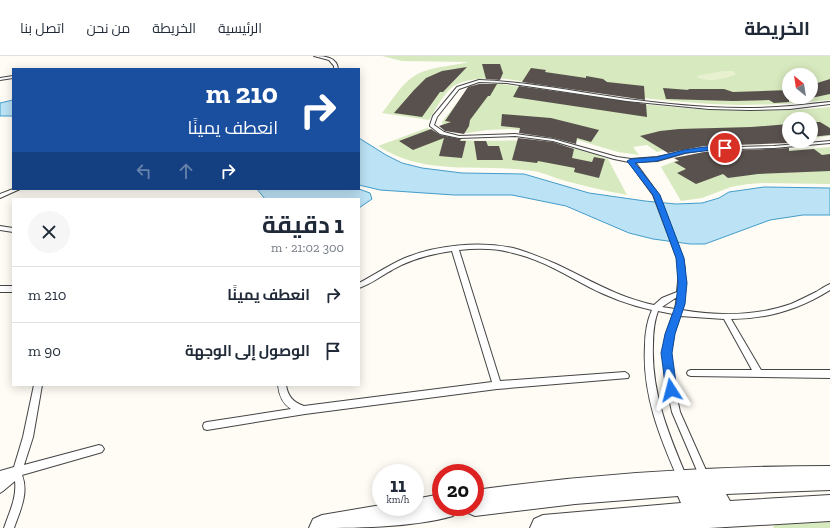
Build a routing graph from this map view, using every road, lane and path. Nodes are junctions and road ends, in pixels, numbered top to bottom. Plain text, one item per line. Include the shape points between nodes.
1 (316, 56) edge
2 (336, 68) edge
3 (12, 77) edge
4 (0, 79) edge
5 (830, 103) edge
6 (830, 142) edge
7 (631, 161) junction
8 (15, 190) edge
9 (0, 196) edge
10 (0, 228) edge
11 (12, 230) edge
12 (455, 250) junction
13 (360, 285) edge
14 (830, 287) edge
15 (0, 289) edge
16 (12, 289) edge
17 (680, 293) junction
18 (656, 309) junction
19 (678, 312) junction
20 (726, 316) junction
21 (691, 373) dead end
22 (758, 373) junction
23 (830, 374) edge
24 (625, 376) dead end
25 (497, 385) junction
26 (38, 386) edge
27 (282, 386) edge
28 (304, 410) junction
29 (208, 426) dead end
30 (99, 449) dead end
31 (16, 473) junction
32 (0, 476) edge
33 (830, 478) edge
34 (696, 483) junction
35 (0, 488) edge
36 (484, 502) edge
37 (830, 508) edge
38 (432, 509) edge
39 (714, 520) edge
40 (9, 528) edge
41 (322, 528) edge
42 (543, 528) edge

1 - 2 lane via 333,61
3 - 4 lane
5 - 7 lane via 769,108 710,107 488,81 458,88 432,125 450,135 459,136 534,136
6 - 7 lane via 704,149 657,159
7 - 17 lane via 656,195 676,246 682,270
8 - 9 lane
10 - 11 lane
12 - 13 lane via 417,256
12 - 18 lane via 477,247 500,248 522,253 544,260 606,292
12 - 25 lane
14 - 20 lane via 802,303 780,310
15 - 16 lane
17 - 18 lane
17 - 19 lane
18 - 19 lane
18 - 34 lane via 647,352 649,380 656,412 668,444
19 - 20 lane
19 - 34 lane via 666,353 676,412 688,443
20 - 22 lane
21 - 22 lane
22 - 23 lane
24 - 25 lane
25 - 28 lane
26 - 31 lane via 28,437
27 - 28 lane via 286,401
28 - 29 lane
30 - 31 lane
31 - 32 lane
31 - 35 lane
31 - 40 lane via 21,486 20,495
33 - 34 street
34 - 36 street via 570,492
34 - 39 street
37 - 39 street
38 - 41 street
39 - 42 street via 636,519

